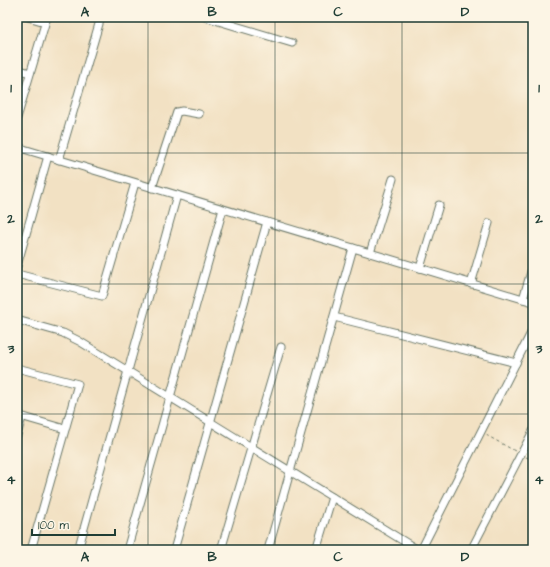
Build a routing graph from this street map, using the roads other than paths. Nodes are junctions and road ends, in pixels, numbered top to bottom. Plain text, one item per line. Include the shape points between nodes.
1 (28, 17) edge
2 (101, 17) edge
3 (205, 17) edge
4 (46, 20) edge
5 (292, 43) dead end
6 (17, 69) edge
7 (30, 73) junction
8 (199, 114) dead end
9 (17, 118) edge
10 (17, 147) edge
11 (48, 156) junction
12 (59, 160) junction
13 (393, 179) dead end
14 (135, 183) junction
15 (152, 188) junction
16 (177, 195) junction
17 (439, 205) dead end
18 (223, 209) junction
19 (267, 222) junction
20 (489, 223) dead end
21 (353, 248) junction
22 (370, 253) junction
23 (533, 265) edge
24 (17, 266) edge
25 (420, 268) junction
26 (17, 274) edge
27 (471, 284) junction
28 (523, 299) junction
29 (533, 302) edge
30 (334, 317) junction
31 (17, 320) edge
32 (533, 329) edge
33 (280, 346) dead end
34 (516, 363) junction
35 (17, 368) edge
36 (128, 372) junction
37 (170, 398) junction
38 (20, 416) edge
39 (210, 422) junction
40 (65, 429) junction
41 (533, 431) edge
42 (17, 435) edge
43 (252, 448) junction
44 (290, 472) junction
45 (332, 497) junction
46 (31, 550) edge
47 (78, 550) edge
48 (127, 550) edge
49 (174, 550) edge
50 (221, 550) edge
51 (268, 550) edge
52 (316, 550) edge
53 (418, 550) edge
54 (421, 550) edge
55 (471, 550) edge

1 - 4 street
2 - 12 street
3 - 5 street
4 - 7 street
6 - 7 street
7 - 9 street
8 - 15 street via 177,112
10 - 11 street
11 - 12 street
11 - 24 street
12 - 14 street
13 - 22 street
14 - 15 street
14 - 26 street via 102,296
15 - 16 street
16 - 18 street
16 - 36 street
17 - 25 street
18 - 19 street
18 - 37 street
19 - 21 street
19 - 39 street
20 - 27 street
21 - 22 street
21 - 30 street
22 - 25 street
23 - 28 street
25 - 27 street
27 - 28 street
28 - 29 street
30 - 34 street
30 - 44 street
31 - 36 street via 73,337
32 - 34 street
33 - 43 street
34 - 54 street
35 - 40 street via 78,384
36 - 37 street
36 - 47 street
37 - 39 street
37 - 48 street
38 - 40 street
38 - 42 street
39 - 43 street
39 - 49 street
40 - 46 street
41 - 55 street
43 - 44 street
43 - 50 street
44 - 45 street
44 - 51 street
45 - 52 street
45 - 53 street

